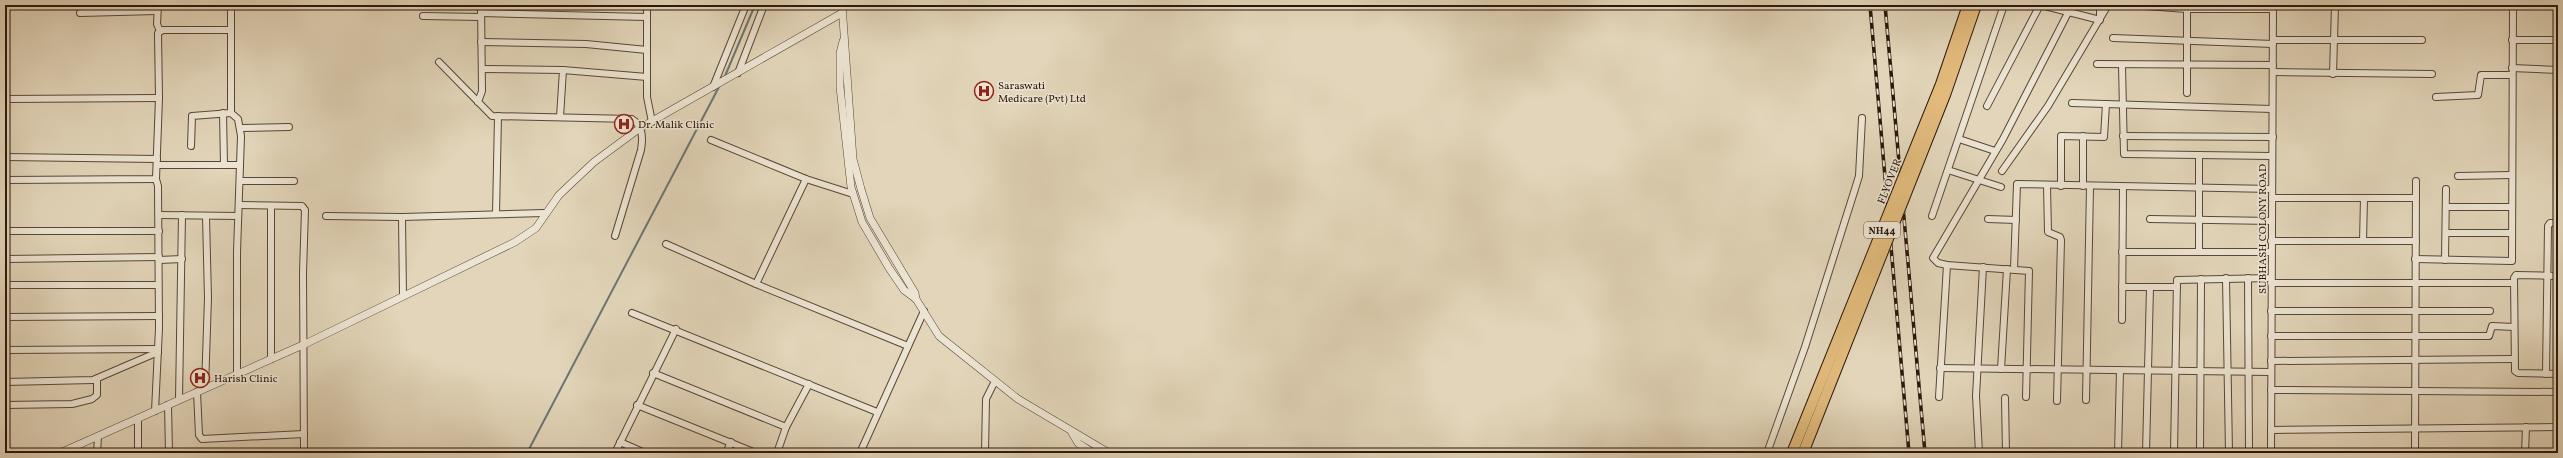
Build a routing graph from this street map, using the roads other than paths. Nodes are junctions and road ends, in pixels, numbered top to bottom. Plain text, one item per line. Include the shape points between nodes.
1 (231, 5) edge
2 (481, 5) edge
3 (647, 5) edge
4 (746, 5) edge
5 (764, 5) edge
6 (842, 5) edge
7 (1968, 5) edge
8 (1976, 5) edge
9 (2004, 5) edge
10 (2040, 5) edge
11 (2100, 5) edge
12 (2108, 5) edge
13 (2132, 5) edge
14 (2335, 5) edge
15 (2513, 5) edge
16 (2187, 7) edge
17 (2225, 7) edge
18 (2273, 7) edge
19 (157, 8) edge
20 (2071, 8) edge
21 (80, 13) dead end
22 (842, 13) junction
23 (481, 15) junction
24 (423, 16) dead end
25 (647, 17) junction
26 (2100, 20) junction
27 (231, 30) junction
28 (160, 31) junction
29 (2113, 38) dead end
30 (2186, 40) junction
31 (2334, 40) junction
32 (2422, 40) dead end
33 (2512, 40) junction
34 (2558, 40) edge
35 (843, 41) junction
36 (481, 42) junction
37 (2273, 42) junction
38 (647, 50) junction
39 (439, 62) dead end
40 (2097, 64) dead end
41 (2122, 64) junction
42 (2187, 65) junction
43 (2273, 65) junction
44 (482, 69) junction
45 (563, 70) junction
46 (2558, 70) edge
47 (2512, 71) junction
48 (2274, 72) junction
49 (738, 74) junction
50 (2333, 74) junction
51 (2432, 74) dead end
52 (647, 77) junction
53 (716, 85) junction
54 (2187, 93) dead end
55 (2436, 96) dead end
56 (159, 98) junction
57 (5, 99) edge
58 (478, 102) junction
59 (2072, 103) dead end
60 (2106, 104) junction
61 (2124, 105) junction
62 (1987, 106) dead end
63 (2272, 109) junction
64 (223, 113) junction
65 (231, 113) junction
66 (498, 116) junction
67 (560, 117) junction
68 (1862, 118) dead end
69 (652, 122) junction
70 (289, 127) dead end
71 (241, 128) junction
72 (640, 128) junction
73 (2083, 136) junction
74 (2123, 136) junction
75 (2273, 137) junction
76 (1959, 139) junction
77 (711, 140) dead end
78 (191, 146) dead end
79 (1995, 151) junction
80 (2199, 155) junction
81 (2272, 156) junction
82 (5, 157) edge
83 (157, 162) junction
84 (224, 165) junction
85 (240, 165) junction
86 (1948, 170) junction
87 (2002, 172) dead end
88 (2512, 175) junction
89 (2458, 176) dead end
90 (156, 179) junction
91 (806, 179) junction
92 (1978, 179) junction
93 (5, 180) edge
94 (294, 181) dead end
95 (2416, 181) dead end
96 (240, 182) junction
97 (2048, 185) junction
98 (2061, 186) junction
99 (2086, 186) junction
100 (2000, 187) dead end
101 (2123, 188) junction
102 (2200, 188) junction
103 (2272, 189) junction
104 (2446, 189) dead end
105 (853, 194) junction
106 (2272, 198) junction
107 (2364, 198) junction
108 (2416, 198) junction
109 (239, 205) junction
110 (271, 206) junction
111 (2446, 206) junction
112 (2512, 207) junction
113 (544, 213) junction
114 (496, 214) junction
115 (159, 215) junction
116 (182, 216) junction
117 (206, 216) junction
118 (238, 216) junction
119 (326, 216) dead end
120 (1932, 216) dead end
121 (402, 217) junction
122 (1988, 219) dead end
123 (2150, 219) dead end
124 (2016, 220) junction
125 (2200, 220) junction
126 (2272, 221) junction
127 (2558, 223) edge
128 (159, 231) junction
129 (5, 232) edge
130 (2446, 233) junction
131 (2512, 234) junction
132 (615, 236) dead end
133 (2271, 241) junction
134 (2363, 241) junction
135 (2416, 241) junction
136 (666, 244) dead end
137 (2122, 252) junction
138 (2199, 252) junction
139 (2271, 252) junction
140 (5, 259) edge
141 (159, 259) junction
142 (182, 259) junction
143 (2415, 259) junction
144 (2446, 260) junction
145 (1947, 265) junction
146 (1983, 267) junction
147 (2007, 268) junction
148 (2014, 269) junction
149 (2548, 276) junction
150 (2558, 276) edge
151 (2226, 278) junction
152 (2248, 278) junction
153 (2201, 279) junction
154 (2271, 280) junction
155 (2415, 282) junction
156 (2514, 283) junction
157 (756, 284) junction
158 (5, 285) edge
159 (158, 285) junction
160 (2122, 287) junction
161 (2150, 287) junction
162 (2177, 287) junction
163 (403, 296) junction
164 (916, 299) junction
165 (924, 311) junction
166 (2271, 311) junction
167 (2415, 311) junction
168 (2490, 312) dead end
169 (632, 313) dead end
170 (159, 316) junction
171 (5, 317) edge
172 (2122, 320) dead end
173 (2514, 327) junction
174 (676, 329) junction
175 (2271, 336) junction
176 (2415, 337) junction
177 (304, 344) junction
178 (908, 346) junction
179 (5, 350) edge
180 (158, 351) junction
181 (271, 359) junction
182 (2514, 359) junction
183 (2415, 360) junction
184 (2271, 361) junction
185 (1940, 368) junction
186 (1977, 368) junction
187 (2000, 369) junction
188 (2028, 369) junction
189 (2057, 369) junction
190 (2087, 370) junction
191 (2120, 370) junction
192 (2148, 371) junction
193 (2175, 371) junction
194 (2200, 371) junction
195 (2228, 371) junction
196 (2248, 372) junction
197 (2271, 372) junction
198 (652, 373) junction
199 (237, 374) junction
200 (2546, 374) junction
201 (2558, 374) edge
202 (97, 379) junction
203 (995, 381) junction
204 (5, 382) edge
205 (809, 384) junction
206 (205, 388) junction
207 (2271, 390) junction
208 (2415, 391) junction
209 (197, 392) junction
210 (2558, 392) edge
211 (1939, 397) dead end
212 (2026, 397) dead end
213 (2005, 398) dead end
214 (180, 400) junction
215 (2086, 400) dead end
216 (2057, 401) dead end
217 (5, 405) edge
218 (168, 405) junction
219 (638, 405) junction
220 (155, 411) junction
221 (877, 412) junction
222 (138, 419) junction
223 (786, 427) junction
224 (2415, 427) junction
225 (2526, 427) junction
226 (2558, 427) edge
227 (2271, 430) junction
228 (1072, 433) junction
229 (304, 434) junction
230 (98, 438) junction
231 (620, 442) junction
232 (731, 442) junction
233 (62, 452) edge
234 (98, 453) edge
235 (138, 453) edge
236 (169, 453) edge
237 (304, 453) edge
238 (615, 453) edge
239 (645, 453) edge
240 (726, 453) edge
241 (756, 453) edge
242 (777, 453) edge
243 (860, 453) edge
244 (985, 453) edge
245 (1092, 453) edge
246 (1109, 453) edge
247 (1766, 453) edge
248 (1792, 453) edge
249 (1802, 453) edge
250 (1980, 453) edge
251 (2006, 453) edge
252 (2118, 453) edge
253 (2146, 453) edge
254 (2174, 453) edge
255 (2200, 453) edge
256 (2229, 453) edge
257 (2249, 453) edge
258 (2271, 453) edge
259 (2415, 453) edge
260 (2525, 453) edge

1 - 27 street
2 - 23 street
3 - 25 street
4 - 53 street
5 - 49 street
6 - 22 street
7 - 248 highway, FLYOVER / NH44, bridge via 1938,91
8 - 249 highway, FLYOVER / NH44, bridge via 1945,95
9 - 76 street
10 - 20 street
10 - 62 street
11 - 26 street
12 - 26 street
13 - 16 street
14 - 31 street
15 - 33 street
16 - 17 street
16 - 30 street
17 - 18 street
18 - 37 street, SUBHASH COLONY ROAD
19 - 21 street
19 - 28 street via 157,24
20 - 26 street
20 - 79 street
22 - 35 street
22 - 49 street
23 - 24 street
23 - 25 street
23 - 36 street
25 - 38 street
26 - 87 street via 2048,106
27 - 28 street
27 - 65 street
28 - 56 street via 157,39
29 - 30 street
30 - 37 street
30 - 42 street
31 - 32 street
31 - 37 street
31 - 50 street
33 - 34 street
33 - 47 street
35 - 105 street via 840,53 840,87
35 - 164 street via 846,49 853,158 861,189 870,218 915,293
36 - 38 street via 586,44
36 - 44 street
37 - 43 street, SUBHASH COLONY ROAD
38 - 52 street
39 - 58 street
40 - 41 street
41 - 42 street
41 - 61 street
42 - 43 street
42 - 54 street
43 - 48 street, SUBHASH COLONY ROAD
44 - 45 street
44 - 58 street via 482,91
45 - 52 street
45 - 67 street
46 - 47 street
47 - 55 street via 2481,75 2478,95
47 - 88 street
48 - 50 street
48 - 63 street, SUBHASH COLONY ROAD
49 - 53 street
50 - 51 street
52 - 69 street via 647,97
53 - 69 street
56 - 57 street
56 - 83 street
58 - 66 street via 490,115
59 - 60 street
60 - 61 street
60 - 73 street via 2105,136
61 - 63 street
61 - 74 street
63 - 75 street, SUBHASH COLONY ROAD
64 - 65 street
64 - 78 street via 192,116
64 - 84 street
65 - 71 street via 238,119
66 - 67 street
66 - 114 street
67 - 72 street via 632,119
68 - 247 street via 1856,189 1805,347
69 - 72 street
70 - 71 street
71 - 85 street
72 - 113 street via 594,162
72 - 132 street via 643,138 642,150
73 - 98 street via 2063,135 2060,138
73 - 99 street
74 - 75 street
74 - 80 street via 2123,151 2126,155
75 - 81 street, SUBHASH COLONY ROAD
76 - 79 street
76 - 86 street
77 - 91 street
79 - 92 street
80 - 81 street
80 - 102 street
81 - 103 street, SUBHASH COLONY ROAD
82 - 83 street
83 - 84 street
83 - 90 street
84 - 85 street
85 - 96 street
86 - 92 street
86 - 120 street
88 - 89 street
88 - 112 street
90 - 93 street
90 - 115 street
91 - 105 street
91 - 157 street
92 - 100 street
92 - 145 street via 1934,253 1935,261
94 - 96 street
95 - 108 street
96 - 109 street
97 - 98 street
97 - 124 street via 2017,184
97 - 189 street via 2048,232 2060,237 2061,240
98 - 99 street
99 - 101 street
99 - 190 street
101 - 102 street
101 - 137 street
102 - 103 street
102 - 125 street
103 - 106 street, SUBHASH COLONY ROAD
104 - 111 street
105 - 164 street via 862,222 877,248 904,290
106 - 107 street
106 - 126 street, SUBHASH COLONY ROAD
107 - 108 street
107 - 134 street
108 - 135 street
109 - 110 street
109 - 118 street
110 - 177 street via 302,206 305,210
110 - 181 street
111 - 112 street
111 - 130 street
112 - 131 street
113 - 114 street
113 - 163 street via 536,228 519,240
114 - 121 street
115 - 116 street
115 - 128 street
116 - 117 street
116 - 142 street
117 - 118 street
117 - 206 street via 208,298
118 - 199 street
119 - 121 street
121 - 163 street
122 - 124 street
123 - 125 street
124 - 148 street
125 - 126 street
125 - 138 street
126 - 133 street, SUBHASH COLONY ROAD
127 - 149 street via 2549,224
128 - 129 street
128 - 141 street
130 - 131 street
130 - 144 street
131 - 144 street via 2512,261
133 - 134 street
133 - 139 street, SUBHASH COLONY ROAD
134 - 135 street
135 - 143 street
136 - 157 street
137 - 138 street
137 - 160 street
138 - 139 street
139 - 154 street, SUBHASH COLONY ROAD
140 - 141 street
141 - 142 street
141 - 159 street
142 - 214 street
143 - 144 street
143 - 155 street
145 - 146 street
145 - 185 street
146 - 147 street
146 - 186 street
147 - 148 street
147 - 187 street
148 - 188 street via 2030,272
149 - 150 street
149 - 156 street via 2516,275
149 - 200 street
151 - 152 street
151 - 153 street
151 - 195 street
152 - 154 street
152 - 196 street
153 - 162 street via 2180,279
153 - 194 street
154 - 155 street
154 - 166 street, SUBHASH COLONY ROAD
155 - 156 street
155 - 167 street
156 - 173 street
157 - 178 street
158 - 159 street
159 - 170 street
160 - 161 street
160 - 172 street
161 - 162 street
161 - 192 street
162 - 193 street
163 - 177 street
164 - 165 street
165 - 178 street
165 - 203 street via 939,336
166 - 167 street
166 - 175 street, SUBHASH COLONY ROAD
167 - 168 street
167 - 176 street
169 - 174 street
170 - 171 street
170 - 180 street
173 - 176 street via 2492,326 2489,336
173 - 182 street
174 - 198 street
174 - 205 street
175 - 176 street
175 - 184 street, SUBHASH COLONY ROAD
176 - 183 street
177 - 181 street
177 - 229 street
178 - 221 street
179 - 180 street
180 - 202 street
180 - 220 street
181 - 199 street
182 - 183 street
182 - 200 street via 2516,373
183 - 184 street
183 - 208 street
184 - 197 street, SUBHASH COLONY ROAD
185 - 186 street
185 - 211 street
186 - 187 street
186 - 250 street
187 - 188 street
188 - 189 street
188 - 212 street
189 - 190 street
189 - 216 street
190 - 191 street
190 - 215 street
191 - 192 street
191 - 252 street
192 - 193 street
192 - 253 street
193 - 194 street
193 - 254 street
194 - 195 street
194 - 255 street
195 - 196 street
195 - 256 street
196 - 197 street
196 - 257 street
197 - 207 street, SUBHASH COLONY ROAD
198 - 219 street
198 - 223 street
199 - 206 street
200 - 201 street
202 - 204 street
202 - 217 street via 97,395 78,403
203 - 228 street via 1018,399
203 - 244 street via 986,399
205 - 221 street
205 - 223 street
206 - 209 street
207 - 208 street
207 - 227 street, SUBHASH COLONY ROAD
208 - 210 street
208 - 224 street
209 - 214 street
209 - 229 street via 199,435 202,440
213 - 251 street
214 - 218 street
218 - 220 street
218 - 236 street
219 - 231 street
219 - 232 street
220 - 222 street
221 - 243 street
222 - 230 street
222 - 235 street
223 - 242 street
224 - 225 street
224 - 227 street
224 - 259 street
225 - 226 street
225 - 260 street
227 - 258 street, SUBHASH COLONY ROAD
228 - 245 street via 1078,443
228 - 246 street via 1081,435
229 - 237 street
230 - 233 street
230 - 234 street
231 - 238 street
231 - 239 street
232 - 240 street
232 - 241 street

